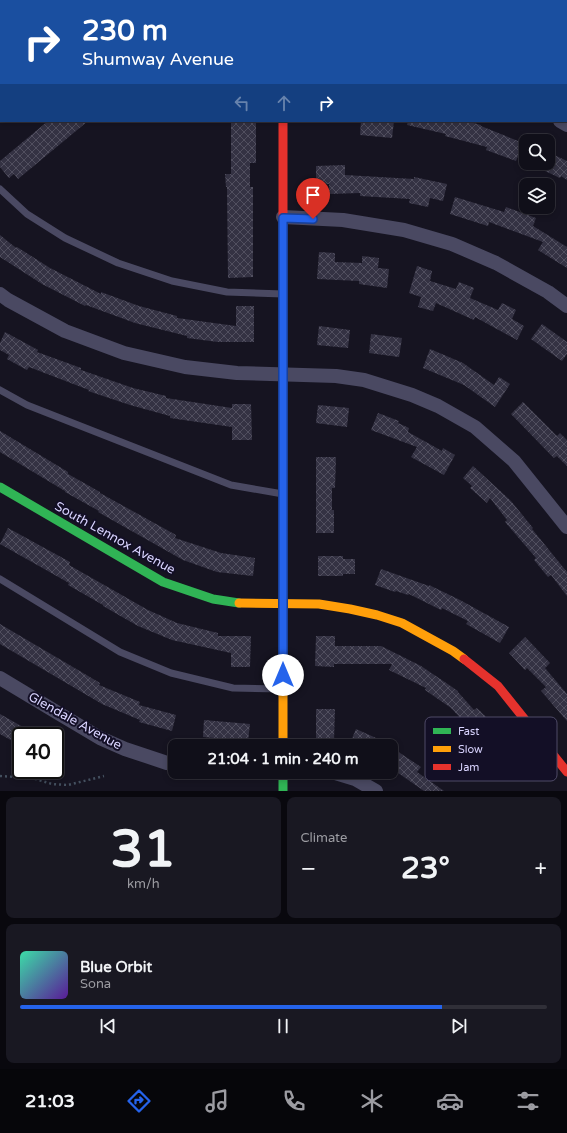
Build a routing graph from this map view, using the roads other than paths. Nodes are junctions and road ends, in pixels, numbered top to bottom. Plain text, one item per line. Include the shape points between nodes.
1 (283, 122) edge
2 (0, 189) edge
3 (283, 218) junction
4 (0, 294) edge
5 (283, 294) junction
6 (567, 306) edge
7 (283, 374) junction
8 (0, 390) edge
9 (0, 487) edge
10 (283, 494) junction
11 (567, 527) edge
12 (0, 579) edge
13 (283, 604) junction
14 (0, 678) edge
15 (283, 689) junction
16 (523, 717) edge
17 (283, 739) edge
18 (557, 760) edge
19 (168, 763) edge
20 (567, 772) edge
21 (283, 779) edge
22 (355, 779) edge
23 (283, 791) edge
24 (376, 791) edge

1 - 3 street
2 - 5 lane via 27,214 59,234 118,263 172,281 227,292
3 - 5 street
3 - 6 street via 343,220 404,230 452,244 496,263 548,292
4 - 7 street via 65,331 124,353 185,367 237,373
5 - 7 street
7 - 10 street
7 - 11 street via 364,380 412,394 438,406 475,427 514,461
8 - 10 lane via 27,405 231,485
9 - 13 street, South Lennox Avenue via 162,582 213,599 243,604
10 - 13 street
12 - 15 lane via 120,652 171,674 233,688
13 - 15 street
13 - 16 street, South Lennox Avenue via 319,604 377,615 402,623 453,651 498,686
14 - 19 street, Glendale Avenue via 100,738
15 - 17 street
18 - 20 street, South Lennox Avenue
21 - 23 street
22 - 24 street

